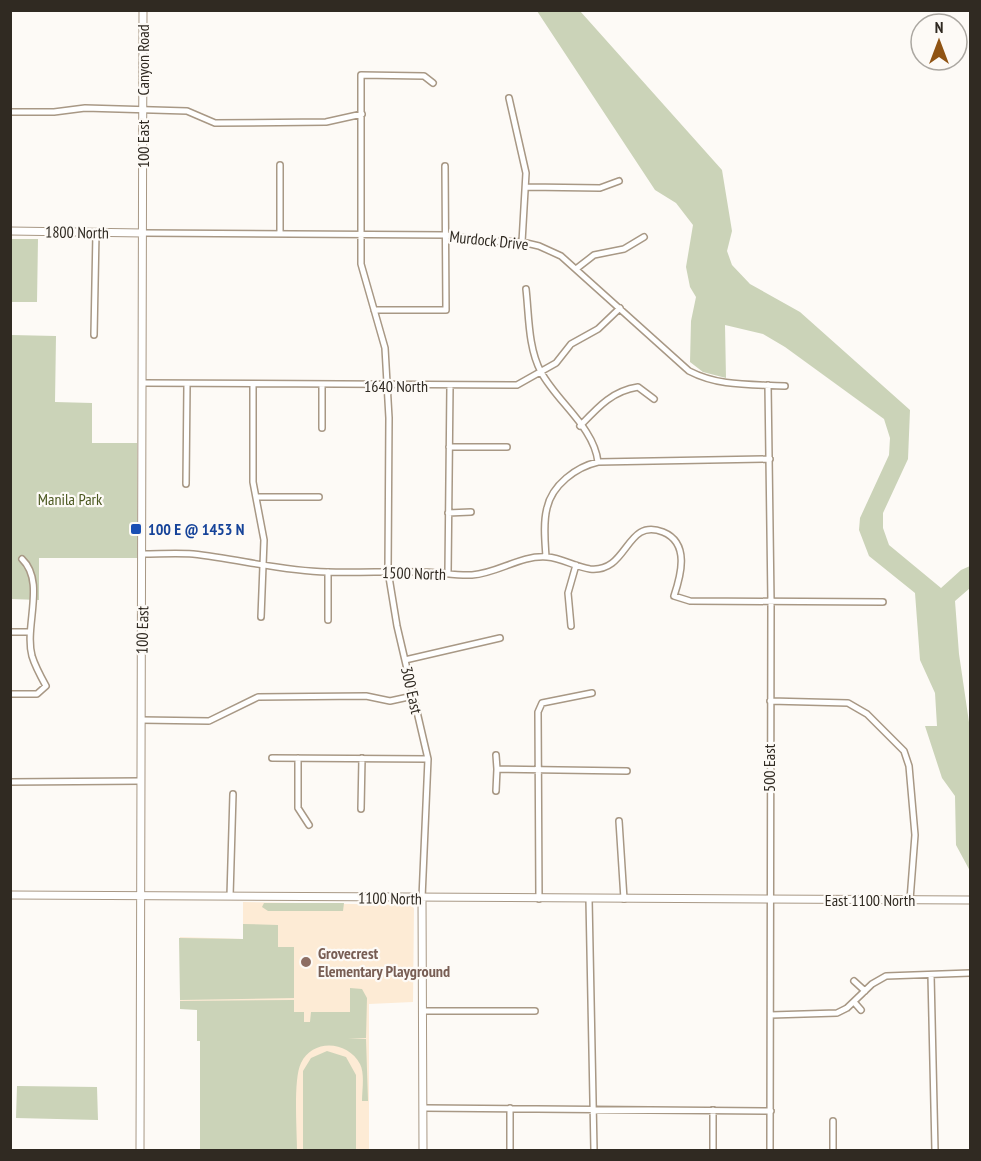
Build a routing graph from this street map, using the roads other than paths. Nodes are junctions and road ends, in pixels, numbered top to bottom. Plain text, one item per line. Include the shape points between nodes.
1 (143, 10) edge
2 (433, 83) dead end
3 (509, 98) dead end
4 (143, 109) junction
5 (10, 112) edge
6 (362, 114) junction
7 (280, 165) dead end
8 (445, 166) dead end
9 (619, 181) dead end
10 (527, 187) junction
11 (10, 231) edge
12 (96, 232) junction
13 (143, 232) junction
14 (280, 232) junction
15 (362, 234) junction
16 (446, 236) junction
17 (644, 237) dead end
18 (522, 242) junction
19 (576, 269) junction
20 (526, 289) dead end
21 (620, 308) junction
22 (374, 310) junction
23 (94, 335) dead end
24 (541, 373) junction
25 (143, 383) junction
26 (254, 384) junction
27 (187, 385) junction
28 (768, 385) junction
29 (322, 386) junction
30 (385, 386) junction
31 (450, 386) junction
32 (785, 386) dead end
33 (654, 399) dead end
34 (580, 426) junction
35 (322, 428) dead end
36 (449, 447) junction
37 (507, 447) dead end
38 (770, 459) junction
39 (598, 462) junction
40 (186, 484) dead end
41 (256, 497) junction
42 (319, 497) dead end
43 (471, 512) dead end
44 (448, 513) junction
45 (143, 554) junction
46 (546, 557) junction
47 (22, 559) dead end
48 (261, 565) junction
49 (576, 565) junction
50 (388, 571) junction
51 (328, 572) junction
52 (448, 573) junction
53 (771, 601) junction
54 (883, 602) dead end
55 (261, 617) dead end
56 (328, 620) dead end
57 (571, 626) dead end
58 (10, 632) edge
59 (30, 632) junction
60 (500, 638) dead end
61 (405, 660) junction
62 (592, 693) dead end
63 (10, 694) edge
64 (413, 696) junction
65 (770, 701) junction
66 (141, 720) junction
67 (496, 755) dead end
68 (272, 758) dead end
69 (298, 758) junction
70 (362, 758) junction
71 (428, 759) junction
72 (497, 769) junction
73 (539, 769) junction
74 (627, 771) dead end
75 (141, 781) junction
76 (10, 782) edge
77 (496, 791) dead end
78 (232, 794) dead end
79 (361, 809) dead end
80 (619, 821) dead end
81 (309, 825) dead end
82 (10, 895) edge
83 (230, 896) junction
84 (140, 897) junction
85 (422, 898) junction
86 (589, 898) junction
87 (539, 899) junction
88 (624, 899) junction
89 (769, 900) junction
90 (910, 900) junction
91 (970, 900) edge
92 (970, 973) edge
93 (931, 975) junction
94 (854, 981) dead end
95 (865, 991) junction
96 (854, 1002) junction
97 (861, 1010) dead end
98 (423, 1011) junction
99 (535, 1011) dead end
100 (771, 1015) junction
101 (424, 1108) junction
102 (510, 1108) junction
103 (594, 1110) junction
104 (713, 1110) junction
105 (771, 1111) junction
106 (833, 1121) dead end
107 (140, 1150) edge
108 (423, 1150) edge
109 (510, 1150) edge
110 (594, 1150) edge
111 (713, 1150) edge
112 (770, 1150) edge
113 (833, 1150) edge
114 (935, 1150) edge

1 - 4 main road, Canyon Road
2 - 6 street, 300 East via 424,76 361,75
3 - 10 street via 525,157
4 - 5 street
4 - 6 street via 187,111 215,123 326,122
4 - 13 main road, 100 East
6 - 15 street, 300 East
7 - 14 street
8 - 16 street
9 - 10 street via 600,188
10 - 18 street
11 - 12 main road, 1800 North
12 - 13 main road, 1800 North
12 - 23 street
13 - 14 street, Murdock Drive
13 - 25 main road, 100 East
14 - 15 street, Murdock Drive
15 - 16 street, Murdock Drive
15 - 22 street, 300 East via 362,264
16 - 18 street, Murdock Drive
16 - 22 street via 446,310
17 - 19 street via 624,249 594,255
18 - 19 street, Murdock Drive via 561,256
19 - 21 street, Murdock Drive
20 - 24 street via 533,349
21 - 24 street, 1640 North via 598,329 571,344 556,363
21 - 28 street, Murdock Drive via 688,371 726,385
22 - 30 street, 300 East via 385,348
24 - 31 street, 1640 North via 517,385
24 - 34 street
25 - 27 street, 1640 North
25 - 45 main road, 100 East
26 - 27 street, 1640 North
26 - 29 street, 1640 North
26 - 41 street
27 - 40 street
28 - 32 street, Murdock Drive
28 - 38 street, 500 East
29 - 30 street, 1640 North
29 - 35 street
30 - 31 street, 1640 North
30 - 50 street, 300 East via 389,418
31 - 36 street
33 - 34 street via 638,387 612,394
34 - 39 street via 593,443
36 - 37 street
36 - 44 street
38 - 39 street
38 - 53 street, 500 East
39 - 46 street via 570,474 552,496 547,508
41 - 42 street
41 - 48 street via 264,540
43 - 44 street
44 - 52 street
45 - 48 street, 1500 North via 191,554
45 - 66 main road, 100 East
46 - 49 street, 1500 North
46 - 52 street, 1500 North via 522,560 491,572
47 - 59 street via 32,580
48 - 51 street, 1500 North
48 - 55 street
49 - 53 street, 1500 North via 606,569 617,562 637,534 646,530 664,532 677,544 682,560 674,596 690,601
49 - 57 street via 568,592
50 - 51 street, 1500 North
50 - 52 street, 1500 North
50 - 61 street, 300 East
51 - 56 street
53 - 54 street
53 - 65 street, 500 East
58 - 59 street
59 - 63 street via 32,656 46,686 37,694
60 - 61 street
61 - 64 street, 300 East
62 - 73 street via 542,703 538,712
64 - 66 street via 390,701 366,696 258,697 209,721
64 - 71 street, 300 East
65 - 89 street, 500 East
65 - 90 street via 848,703 867,714 904,751 909,766 915,836
66 - 75 main road, 100 East
67 - 72 street
68 - 69 street
69 - 70 street
69 - 81 street via 298,808
70 - 71 street
70 - 79 street
71 - 85 street, 300 East
72 - 73 street
72 - 77 street
73 - 74 street
73 - 87 street
75 - 76 street
75 - 84 main road, 100 East
78 - 83 street
80 - 88 street
82 - 84 main road, 1100 North
83 - 84 main road, 1100 North
83 - 85 main road, 1100 North
84 - 107 main road, 100 East
85 - 87 main road, 1100 North
85 - 98 main road, 300 East
86 - 87 main road, 1100 North
86 - 88 main road, 1100 North
86 - 103 street
88 - 89 main road, 1100 North
89 - 90 main road, East 1100 North
89 - 100 street, 500 East
90 - 91 main road, East 1100 North
92 - 93 street
93 - 95 street via 886,976
93 - 114 street
94 - 95 street
95 - 96 street
96 - 97 street
96 - 100 street via 833,1014
98 - 99 street
98 - 101 main road, 300 East
100 - 105 street, 500 East
101 - 102 street
101 - 108 main road, 300 East
102 - 103 street
102 - 109 street
103 - 104 street
103 - 110 street
104 - 105 street
104 - 111 street
105 - 112 street, 500 East
106 - 113 street

